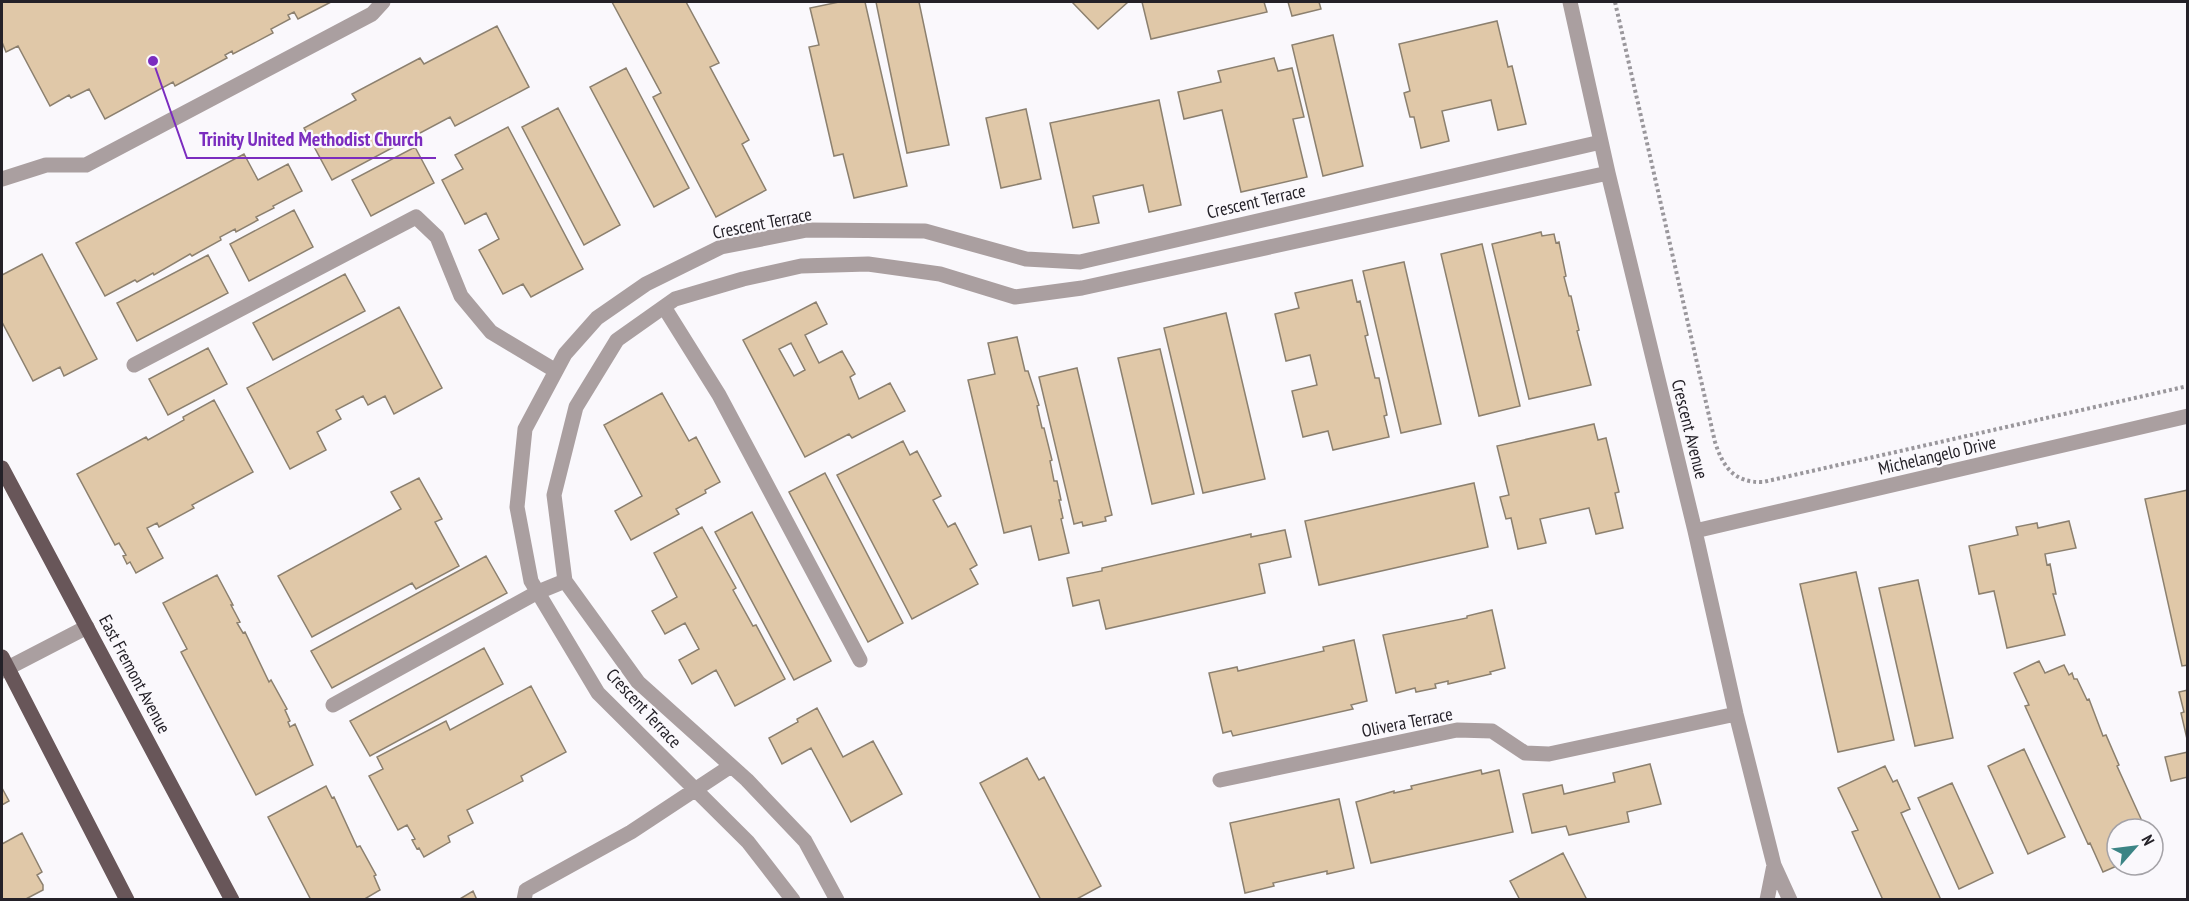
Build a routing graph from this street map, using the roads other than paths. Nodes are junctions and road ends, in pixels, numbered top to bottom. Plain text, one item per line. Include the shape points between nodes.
1 (383, 2) edge
2 (1570, 2) edge
3 (1601, 142) junction
4 (1608, 173) junction
5 (2, 178) edge
6 (664, 307) junction
7 (134, 365) dead end
8 (556, 371) junction
9 (2187, 416) edge
10 (2, 468) edge
11 (1695, 531) junction
12 (566, 581) junction
13 (538, 592) junction
14 (87, 627) junction
15 (860, 660) dead end
16 (3, 666) edge
17 (333, 705) dead end
18 (1736, 714) junction
19 (731, 766) junction
20 (1220, 780) dead end
21 (695, 789) junction
22 (1774, 865) junction
23 (127, 900) edge
24 (232, 900) edge
25 (524, 900) edge
26 (793, 900) edge
27 (837, 900) edge
28 (1767, 900) edge
29 (1790, 900) edge

1 - 5 street via 372,14 86,165 46,165
2 - 3 street, Crescent Avenue
3 - 4 street, Crescent Avenue
3 - 8 street, Crescent Terrace via 1080,262 1026,259 925,231 807,231 721,248 646,284 597,318 565,354
4 - 6 street, Crescent Terrace via 1082,288 1015,297 940,274 868,264 801,266 675,299
4 - 11 street, Crescent Avenue
6 - 12 street, Crescent Terrace via 617,340 576,407 554,495
6 - 15 street via 719,395
7 - 8 street via 416,217 437,237 461,296 491,332
8 - 13 street, Crescent Terrace via 525,429 517,507 531,581
9 - 11 street, Michelangelo Drive
10 - 14 main road, East Fremont Avenue
11 - 18 street, Crescent Avenue
12 - 13 street
12 - 19 street, Crescent Terrace via 638,682
13 - 17 street
13 - 21 street, Crescent Terrace via 598,693
14 - 16 street
14 - 24 main road, East Fremont Avenue
16 - 23 main road
18 - 20 street, Olivera Terrace via 1548,754 1525,753 1492,731 1457,730
18 - 22 street, Crescent Avenue
19 - 21 street
19 - 27 street, Crescent Terrace via 805,841
21 - 25 street via 631,832 526,890
21 - 26 street, Crescent Terrace via 748,842
22 - 28 street, Crescent Avenue
22 - 29 street, Crescent Avenue

